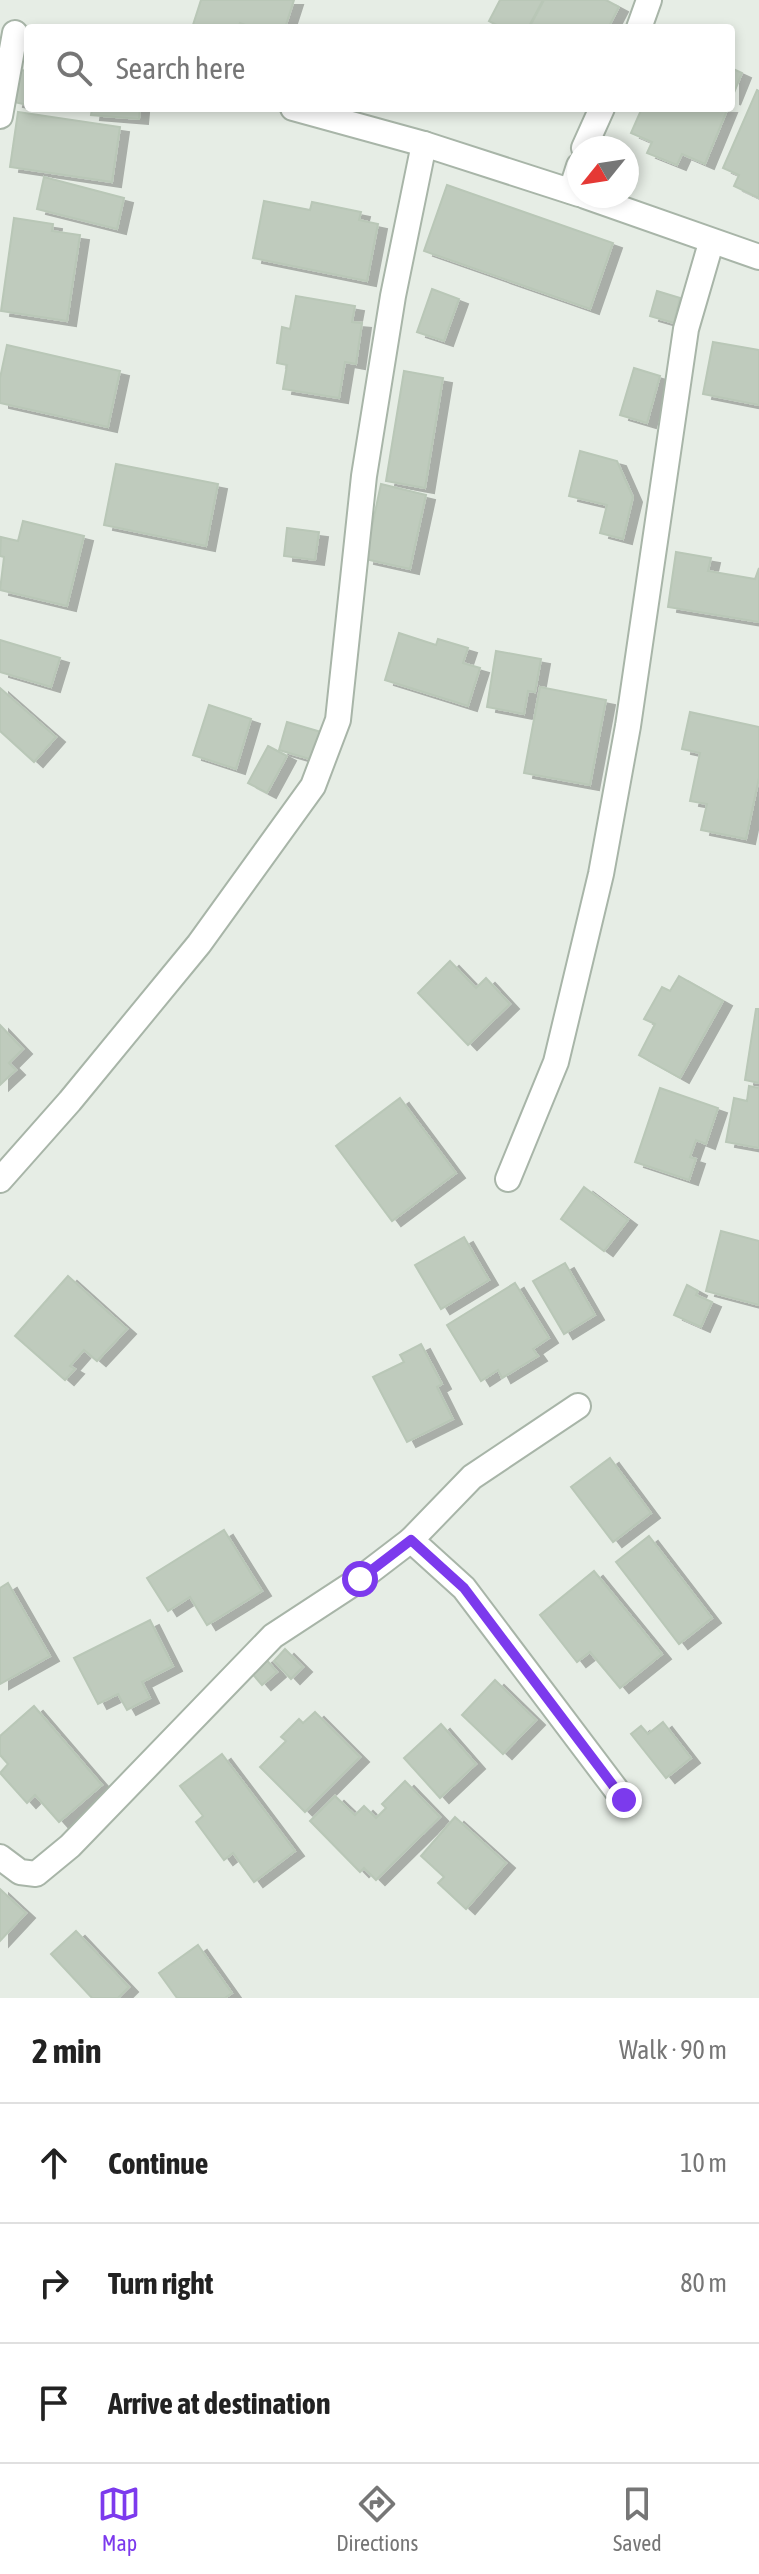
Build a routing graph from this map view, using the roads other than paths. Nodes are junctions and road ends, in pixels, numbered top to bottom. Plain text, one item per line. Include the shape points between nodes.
1 (649, 0) edge
2 (640, 24) edge
3 (14, 32) edge
4 (308, 112) edge
5 (600, 112) edge
6 (0, 116) edge
7 (589, 136) edge
8 (424, 144) junction
9 (567, 190) edge
10 (616, 208) edge
11 (711, 243) junction
12 (759, 257) edge
13 (508, 1179) dead end
14 (0, 1180) edge
15 (578, 1406) dead end
16 (411, 1540) junction
17 (624, 1800) dead end
18 (0, 1857) edge

1 - 2 street
3 - 6 street
4 - 8 street
5 - 7 street
8 - 9 street
8 - 14 street via 370,437 338,720 313,786 199,944
10 - 11 street
11 - 12 street
11 - 13 street via 686,329 601,874 556,1062
15 - 16 street via 472,1477
16 - 17 street via 464,1588
16 - 18 street via 273,1636 70,1846 36,1874 20,1872

